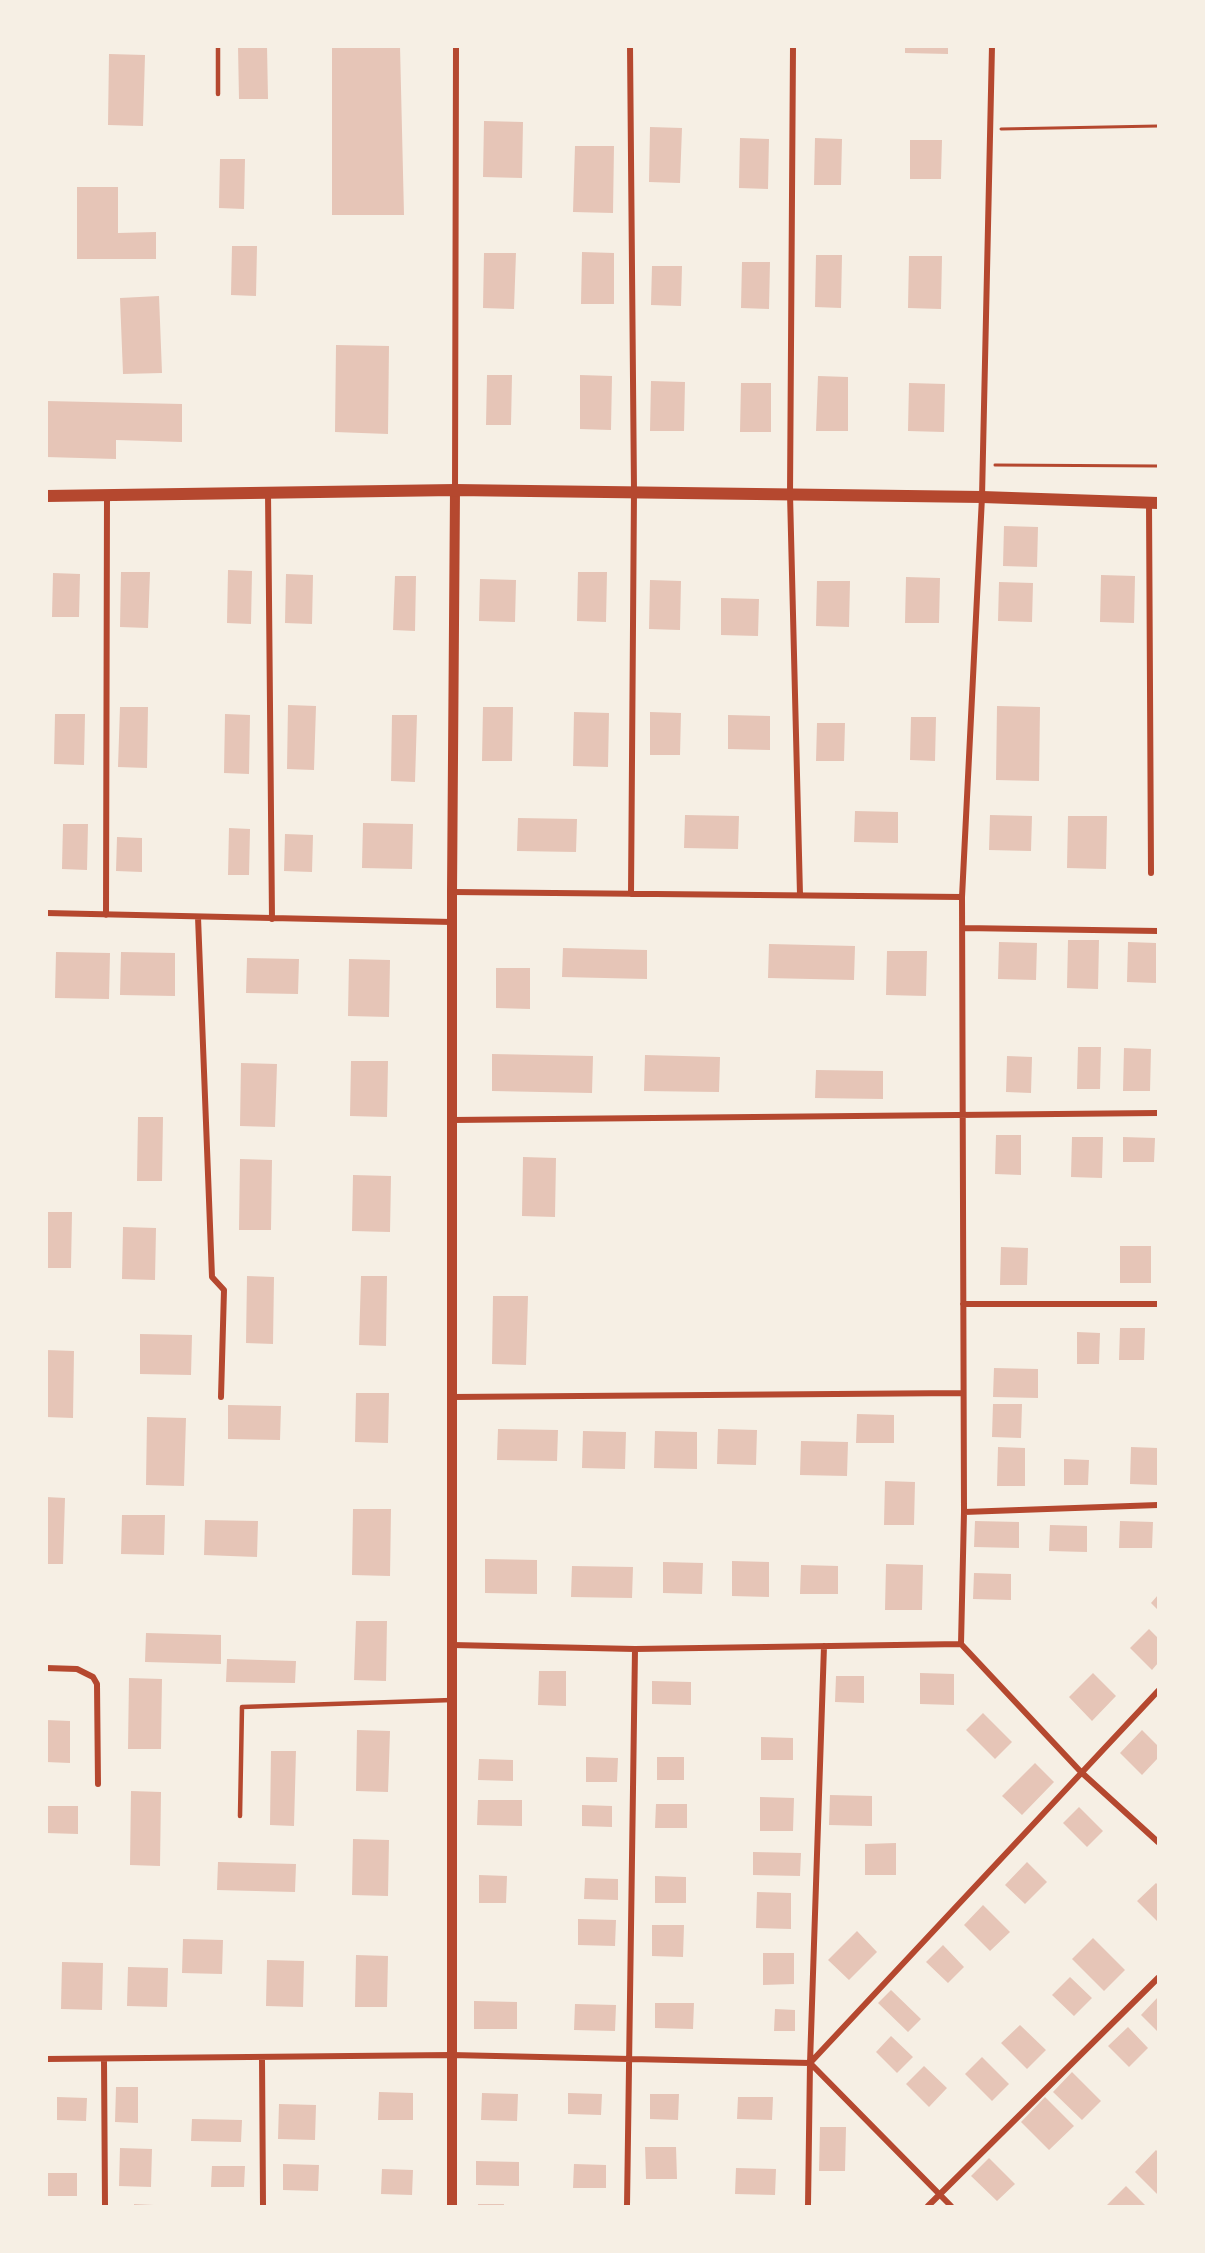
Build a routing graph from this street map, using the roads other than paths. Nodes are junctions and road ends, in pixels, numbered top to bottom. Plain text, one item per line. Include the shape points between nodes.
1 (218, 46) edge
2 (456, 46) edge
3 (630, 46) edge
4 (793, 46) edge
5 (992, 46) edge
6 (218, 94) dead end
7 (455, 490) junction
8 (634, 491) junction
9 (268, 492) junction
10 (107, 494) junction
11 (790, 494) junction
12 (46, 496) edge
13 (982, 497) junction
14 (1154, 502) edge
15 (1151, 873) dead end
16 (452, 892) junction
17 (631, 894) junction
18 (800, 895) junction
19 (963, 897) junction
20 (46, 913) edge
21 (106, 915) junction
22 (198, 917) junction
23 (272, 919) junction
24 (452, 922) junction
25 (963, 928) junction
26 (1158, 931) edge
27 (1158, 1113) edge
28 (963, 1114) junction
29 (452, 1120) junction
30 (963, 1304) junction
31 (1158, 1304) edge
32 (963, 1393) junction
33 (452, 1396) junction
34 (221, 1397) dead end
35 (1158, 1505) edge
36 (964, 1512) junction
37 (961, 1644) junction
38 (452, 1645) junction
39 (824, 1646) junction
40 (635, 1649) junction
41 (46, 1668) edge
42 (1158, 1691) edge
43 (452, 1700) junction
44 (1081, 1772) junction
45 (98, 1784) dead end
46 (240, 1816) dead end
47 (1158, 1842) edge
48 (1158, 1978) edge
49 (451, 2055) junction
50 (262, 2057) junction
51 (46, 2059) edge
52 (104, 2059) junction
53 (628, 2059) junction
54 (810, 2063) junction
55 (941, 2195) junction
56 (105, 2206) edge
57 (263, 2206) edge
58 (452, 2206) edge
59 (627, 2206) edge
60 (808, 2206) edge
61 (928, 2206) edge
62 (951, 2206) edge

1 - 6 lane
2 - 7 street
3 - 8 street
4 - 11 street
5 - 13 street
7 - 8 main road
7 - 9 main road
7 - 16 street
8 - 11 main road
8 - 17 street
9 - 10 main road
9 - 23 street
10 - 12 main road
10 - 21 street
11 - 13 main road
11 - 18 street
13 - 14 main road
13 - 19 street
14 - 15 street
16 - 17 street
16 - 24 street
17 - 18 street
18 - 19 street
19 - 25 street
20 - 21 street
21 - 22 street
22 - 23 street
22 - 34 street via 212,1277 224,1290
23 - 24 street
24 - 29 street
25 - 26 street
25 - 28 street
27 - 28 street
28 - 29 street
28 - 30 street
29 - 33 street
30 - 31 street
30 - 32 street
32 - 33 street
32 - 36 street
33 - 38 street
35 - 36 street
36 - 37 street
37 - 39 street
37 - 44 street
38 - 40 street
38 - 43 street
39 - 40 street
39 - 54 street
40 - 53 street
41 - 45 street via 77,1669 93,1677 97,1684
42 - 44 street
43 - 46 lane via 242,1707
43 - 49 street
44 - 47 street
44 - 54 street
48 - 55 street
49 - 50 street
49 - 53 street
49 - 58 street
50 - 52 street
50 - 57 street
51 - 52 street
52 - 56 street
53 - 54 street
53 - 59 street
54 - 55 street
54 - 60 street
55 - 61 street
55 - 62 street

